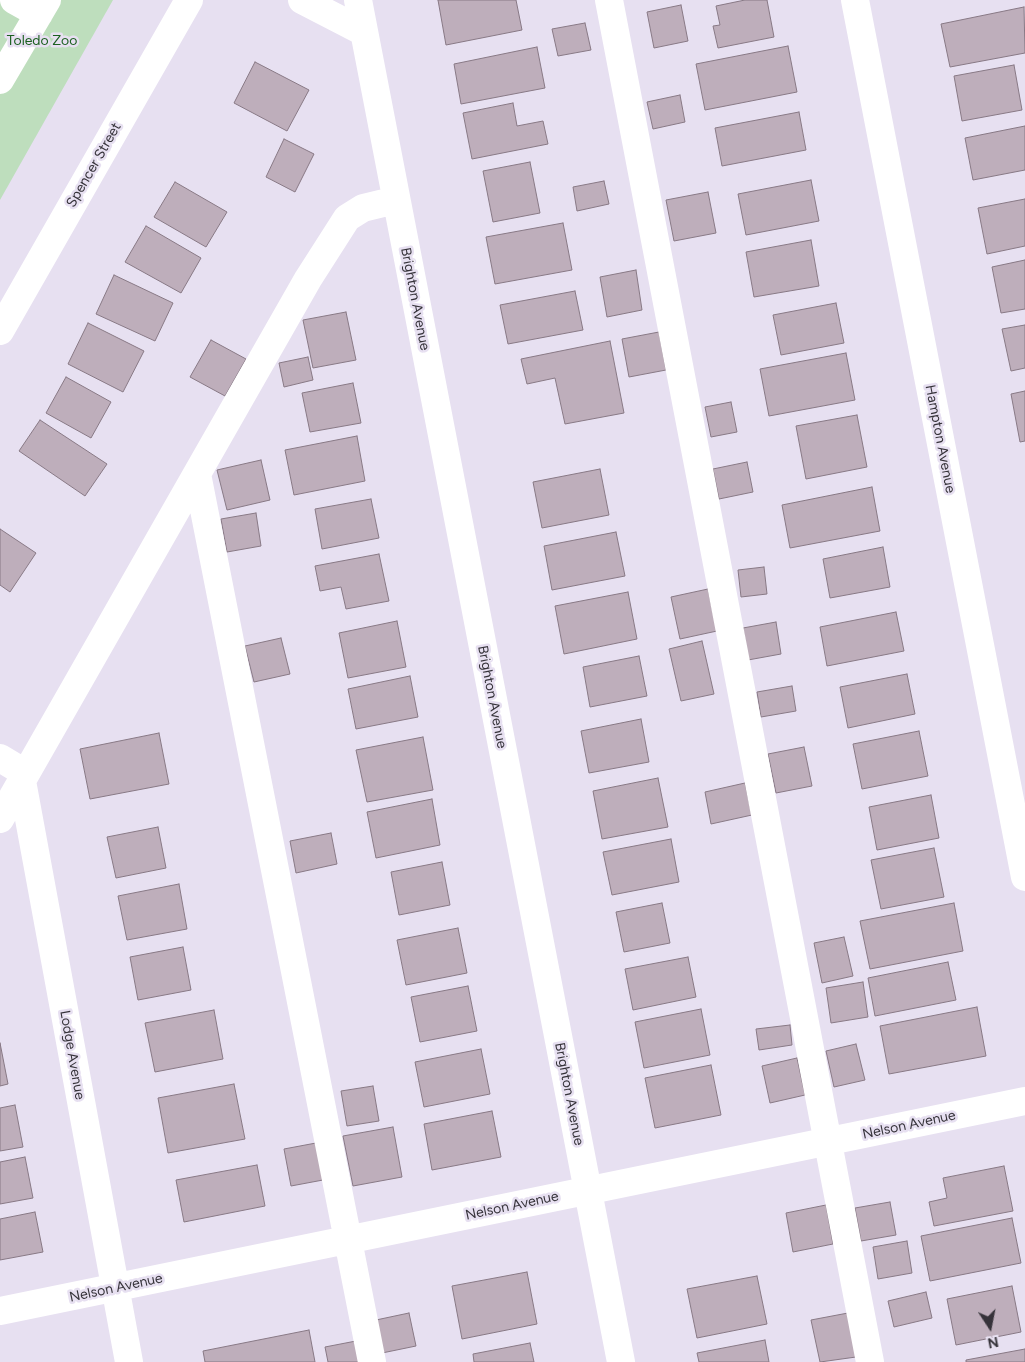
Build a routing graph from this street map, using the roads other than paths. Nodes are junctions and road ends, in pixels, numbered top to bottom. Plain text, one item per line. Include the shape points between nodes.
1 (14, 0) edge
2 (189, 0) edge
3 (302, 0) edge
4 (358, 0) edge
5 (609, 0) edge
6 (854, 0) edge
7 (43, 7) edge
8 (364, 32) junction
9 (0, 80) edge
10 (396, 200) junction
11 (0, 331) edge
12 (197, 474) junction
13 (0, 758) edge
14 (22, 782) junction
15 (0, 819) edge
16 (1025, 877) edge
17 (1025, 1101) edge
18 (828, 1142) junction
19 (588, 1190) junction
20 (348, 1240) junction
21 (114, 1288) junction
22 (0, 1311) edge
23 (129, 1362) edge
24 (372, 1362) edge
25 (620, 1362) edge
26 (870, 1362) edge

1 - 7 street
2 - 11 street, Spencer Street
3 - 8 street
4 - 8 street, Brighton Avenue
5 - 18 street
6 - 16 street, Hampton Avenue
7 - 9 street
8 - 10 street, Brighton Avenue
10 - 12 street via 363,208 347,218 308,279
10 - 19 street, Brighton Avenue
12 - 14 street
12 - 20 street
13 - 14 street, Lodge Avenue via 20,770
14 - 15 street
14 - 21 street, Lodge Avenue
17 - 18 street, Nelson Avenue
18 - 19 street, Nelson Avenue
18 - 26 street
19 - 20 street, Nelson Avenue
19 - 25 street, Brighton Avenue
20 - 21 street, Nelson Avenue
20 - 24 street
21 - 22 street, Nelson Avenue
21 - 23 street, Lodge Avenue

